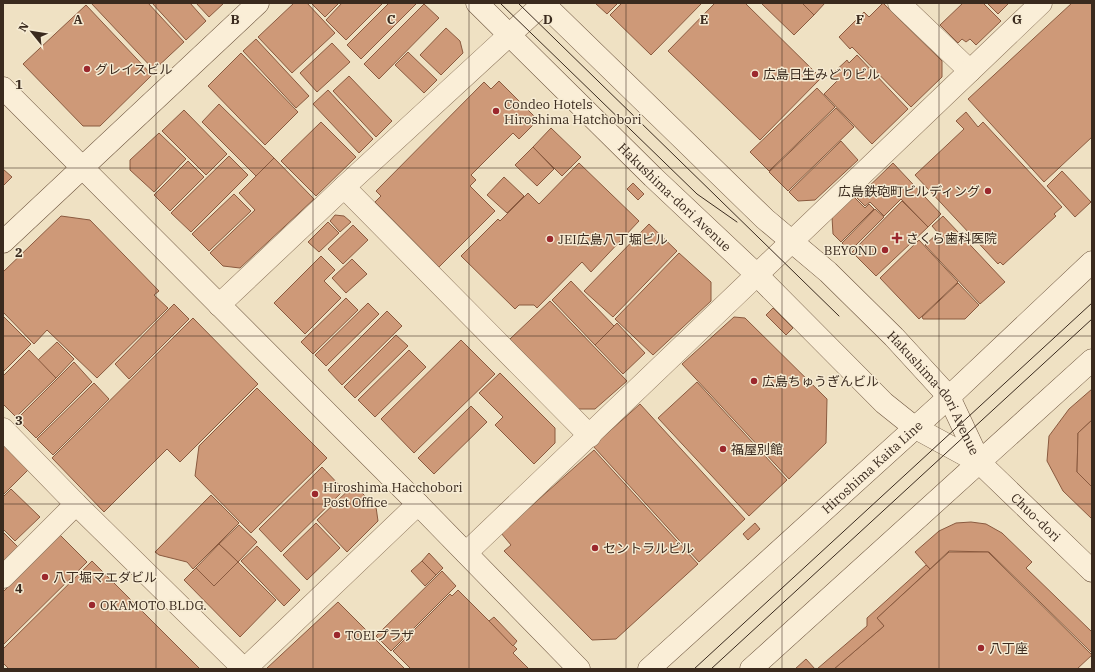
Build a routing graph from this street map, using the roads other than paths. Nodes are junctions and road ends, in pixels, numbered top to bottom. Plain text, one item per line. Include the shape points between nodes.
1 (258, 3) edge
2 (477, 3) edge
3 (544, 3) edge
4 (899, 3) edge
5 (1041, 3) edge
6 (510, 35) junction
7 (970, 71) junction
8 (3, 88) edge
9 (82, 168) junction
10 (344, 187) junction
11 (3, 242) edge
12 (791, 242) junction
13 (1092, 262) edge
14 (756, 274) junction
15 (219, 305) junction
16 (1092, 360) edge
17 (949, 396) junction
18 (914, 427) junction
19 (3, 429) edge
20 (590, 436) junction
21 (980, 462) junction
22 (76, 504) junction
23 (418, 504) junction
24 (466, 553) junction
25 (1092, 571) edge
26 (3, 577) edge
27 (244, 669) edge
28 (579, 669) edge
29 (649, 669) edge
30 (750, 669) edge

1 - 9 street
2 - 6 street, Hakushima-dori Avenue
3 - 6 street
3 - 12 street, Hakushima-dori Avenue via 765,220
4 - 7 street
5 - 7 street
6 - 10 street
6 - 14 street, Hakushima-dori Avenue via 653,177
7 - 12 street
8 - 9 street
9 - 11 street
9 - 15 street
10 - 15 street
10 - 20 street
12 - 14 street
12 - 17 street, Hakushima-dori Avenue via 828,272
13 - 17 street, Hiroshima Kaita Line
14 - 18 street, Hakushima-dori Avenue via 862,382
14 - 20 street
15 - 23 street
16 - 21 street
17 - 18 street, Hiroshima Kaita Line
17 - 21 street, Hakushima-dori Avenue
18 - 21 street, Hakushima-dori Avenue
18 - 29 street, Hiroshima Kaita Line
19 - 22 street
20 - 24 street
21 - 25 street, Chuo-dori
21 - 30 street
22 - 26 street
22 - 27 street
23 - 24 street
23 - 27 street
24 - 28 street

